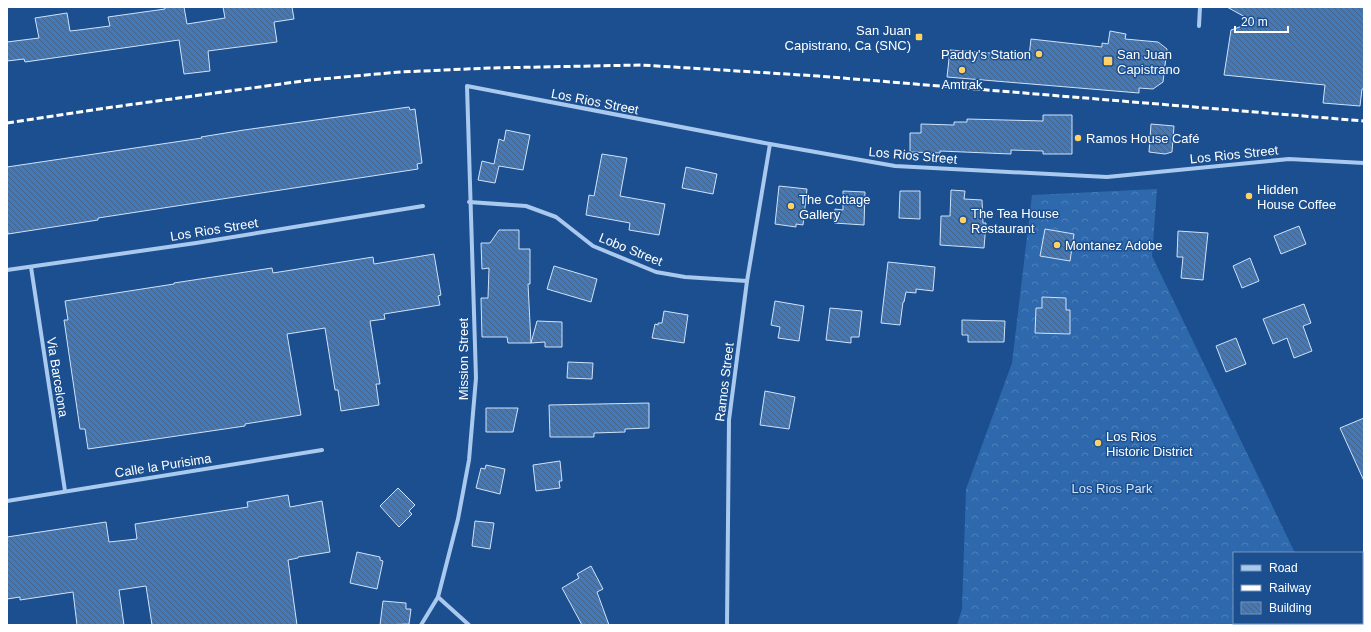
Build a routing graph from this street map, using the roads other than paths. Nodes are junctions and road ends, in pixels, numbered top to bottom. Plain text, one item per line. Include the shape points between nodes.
1 (1200, 7) edge
2 (1199, 26) dead end
3 (467, 86) joint
4 (770, 144) junction
5 (1364, 163) edge
6 (469, 202) junction
7 (423, 206) dead end
8 (31, 267) junction
9 (7, 270) edge
10 (747, 281) junction
11 (322, 450) dead end
12 (65, 491) junction
13 (7, 501) edge
14 (438, 597) junction
15 (422, 625) edge
16 (469, 625) edge
17 (727, 625) edge

1 - 2 street
3 - 4 street, Los Rios Street
3 - 6 street, Mission Street
4 - 5 street, Los Rios Street via 895,166 1106,177 1289,158
4 - 10 street, Ramos Street
6 - 10 street, Lobo Street via 526,206 556,217 594,246 656,272 685,278
6 - 14 street, Mission Street via 476,378 469,460 458,519
7 - 8 street, Los Rios Street
8 - 9 street, Los Rios Street
8 - 12 street, Via Barcelona
10 - 17 street, Ramos Street via 729,420
11 - 12 street, Calle la Purisima
12 - 13 street, Calle la Purisima
14 - 15 street, Mission Street
14 - 16 street

